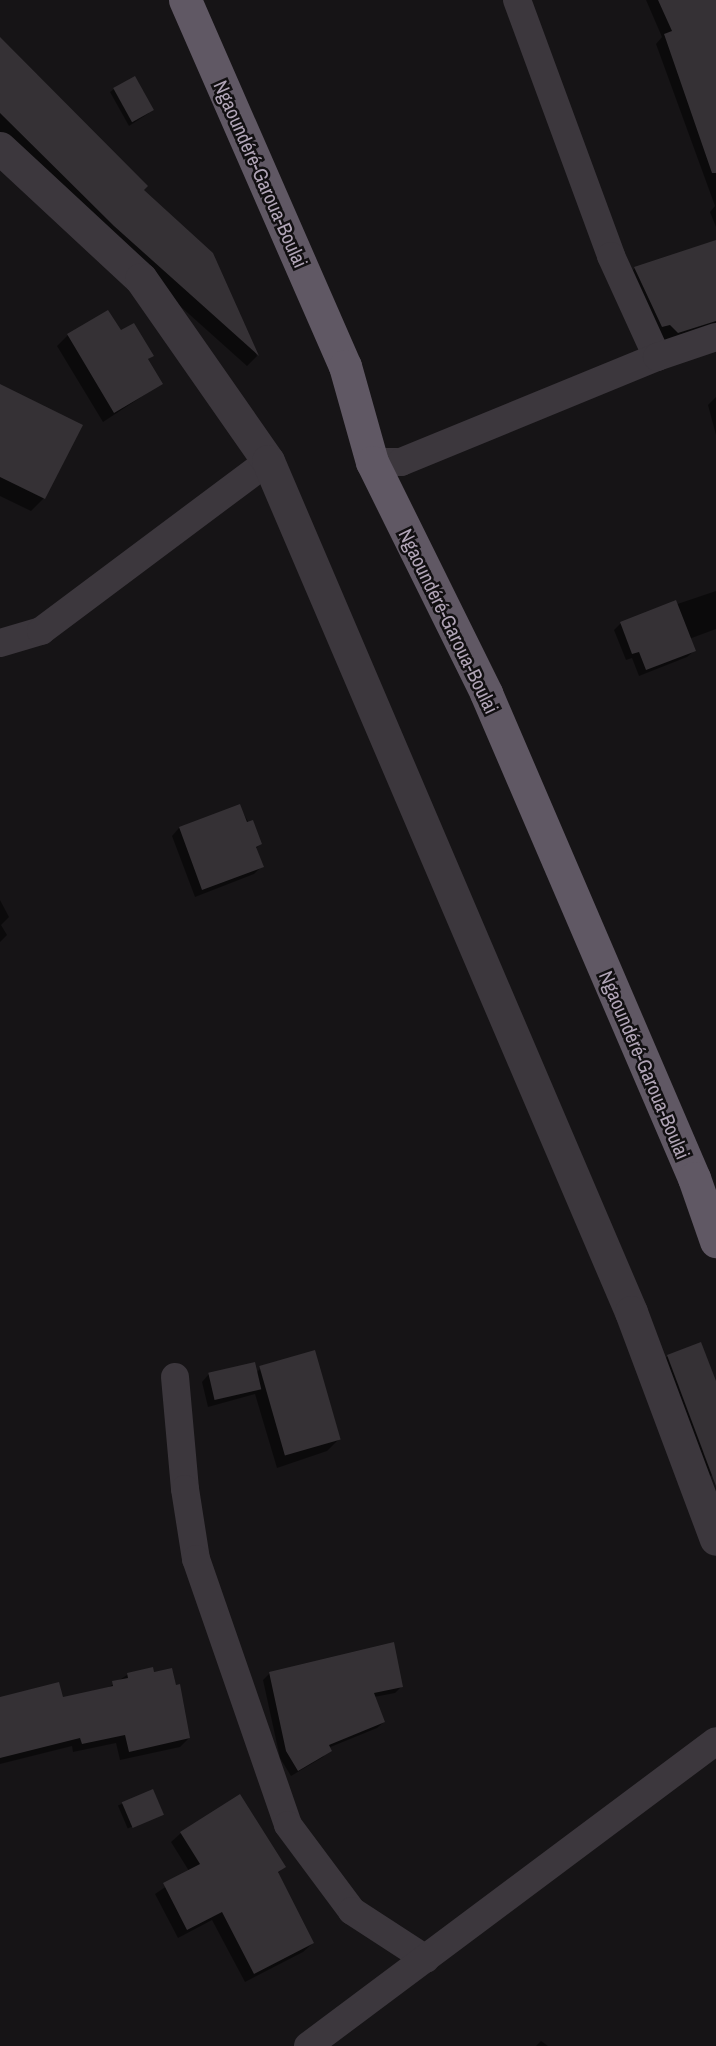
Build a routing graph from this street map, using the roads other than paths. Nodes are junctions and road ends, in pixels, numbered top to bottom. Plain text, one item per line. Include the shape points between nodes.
1 (185, 0) edge
2 (517, 0) edge
3 (0, 148) edge
4 (716, 337) edge
5 (657, 357) junction
6 (268, 460) junction
7 (372, 462) junction
8 (0, 643) edge
9 (716, 1241) edge
10 (175, 1377) dead end
11 (716, 1539) edge
12 (716, 1741) edge
13 (426, 1959) junction
14 (308, 2046) edge

1 - 7 highway, Ngaoundéré-Garoua-Boulai via 345,366
2 - 5 street via 611,256
3 - 6 street via 141,279
4 - 5 street
5 - 7 street via 401,462
6 - 8 street via 41,631
6 - 11 street via 631,1312
7 - 9 highway, Ngaoundéré-Garoua-Boulai via 486,693 694,1178
10 - 13 street via 184,1490 196,1559 288,1825 352,1911
12 - 13 street
13 - 14 street

